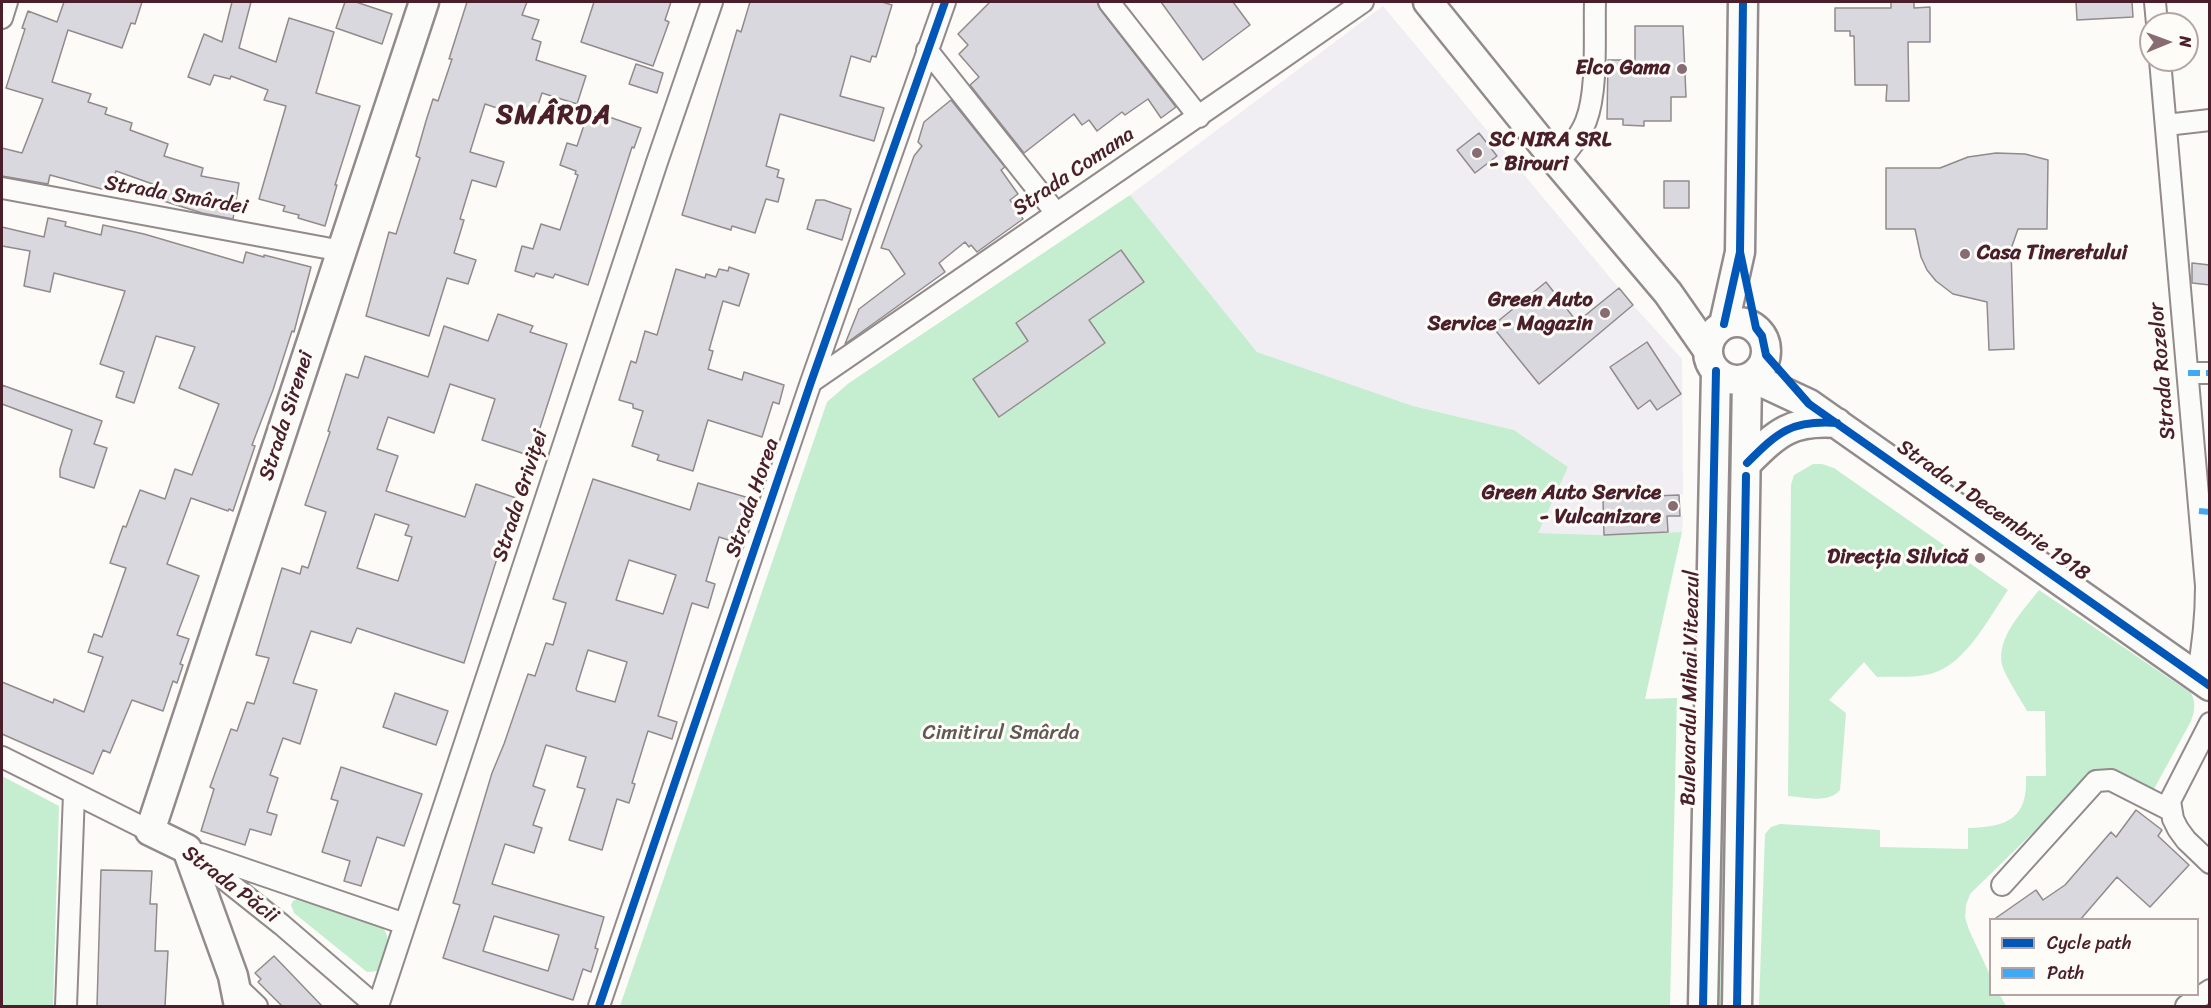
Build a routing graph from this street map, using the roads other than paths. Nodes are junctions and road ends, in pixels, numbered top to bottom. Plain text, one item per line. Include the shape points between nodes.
1 (7, 2) edge
2 (424, 2) edge
3 (712, 2) edge
4 (945, 2) edge
5 (1109, 2) edge
6 (1363, 2) edge
7 (1428, 2) edge
8 (1595, 2) edge
9 (1743, 2) edge
10 (2, 18) edge
11 (927, 50) junction
12 (2161, 72) edge
13 (1198, 117) junction
14 (2210, 120) edge
15 (2166, 125) junction
16 (1558, 163) junction
17 (2, 189) edge
18 (1056, 213) junction
19 (342, 251) junction
20 (1740, 252) junction
21 (1756, 328) junction
22 (1717, 342) junction
23 (1755, 370) junction
24 (2188, 373) junction
25 (2210, 373) edge
26 (811, 382) junction
27 (1837, 423) junction
28 (1747, 463) junction
29 (2204, 512) edge
30 (2203, 682) edge
31 (2210, 723) edge
32 (2, 758) edge
33 (74, 794) junction
34 (2170, 810) junction
35 (150, 831) junction
36 (187, 849) junction
37 (2210, 863) edge
38 (2002, 885) dead end
39 (405, 924) junction
40 (2210, 990) edge
41 (238, 996) edge
42 (66, 1006) edge
43 (257, 1006) edge
44 (377, 1006) edge
45 (599, 1006) edge
46 (1703, 1006) edge
47 (1737, 1006) edge
48 (2186, 1006) edge

1 - 10 street
2 - 19 main road, Strada Sirenei
3 - 39 street, Strada Griviței
4 - 11 street, Strada Horea
5 - 13 street
6 - 13 street, Strada Comana
7 - 16 main road
8 - 16 street via 1592,93 1587,120
9 - 20 main road, Bulevardul Mihai Viteazul
11 - 18 street
11 - 26 street, Strada Horea
12 - 15 street, Strada Rozelor
13 - 18 street, Strada Comana
14 - 15 street
15 - 24 street, Strada Rozelor
16 - 22 main road via 1668,293
17 - 19 street, Strada Smârdei
18 - 26 street, Strada Comana
19 - 35 main road, Strada Sirenei
20 - 21 main road, Bulevardul Mihai Viteazul
20 - 22 main road, Bulevardul Mihai Viteazul
21 - 22 main road via 1738,321
21 - 23 main road via 1766,346
22 - 23 main road via 1730,379
22 - 46 main road, Bulevardul Mihai Viteazul
23 - 27 main road, Strada 1 Decembrie 1918
23 - 28 main road
24 - 25 street
24 - 29 street, Strada Rozelor
26 - 45 street, Strada Horea
27 - 28 main road via 1798,424 1781,432
27 - 30 main road, Strada 1 Decembrie 1918
28 - 47 main road
29 - 30 street, Strada Rozelor
31 - 34 street via 2173,792
32 - 33 street, Strada Păcii
33 - 35 street, Strada Păcii
33 - 42 street
34 - 37 street via 2178,829
34 - 38 street via 2110,780 2096,781
35 - 36 main road, Strada Păcii
36 - 39 street
36 - 41 main road
36 - 44 street, Strada Păcii
39 - 44 street, Strada Griviței
40 - 48 street
41 - 43 street

